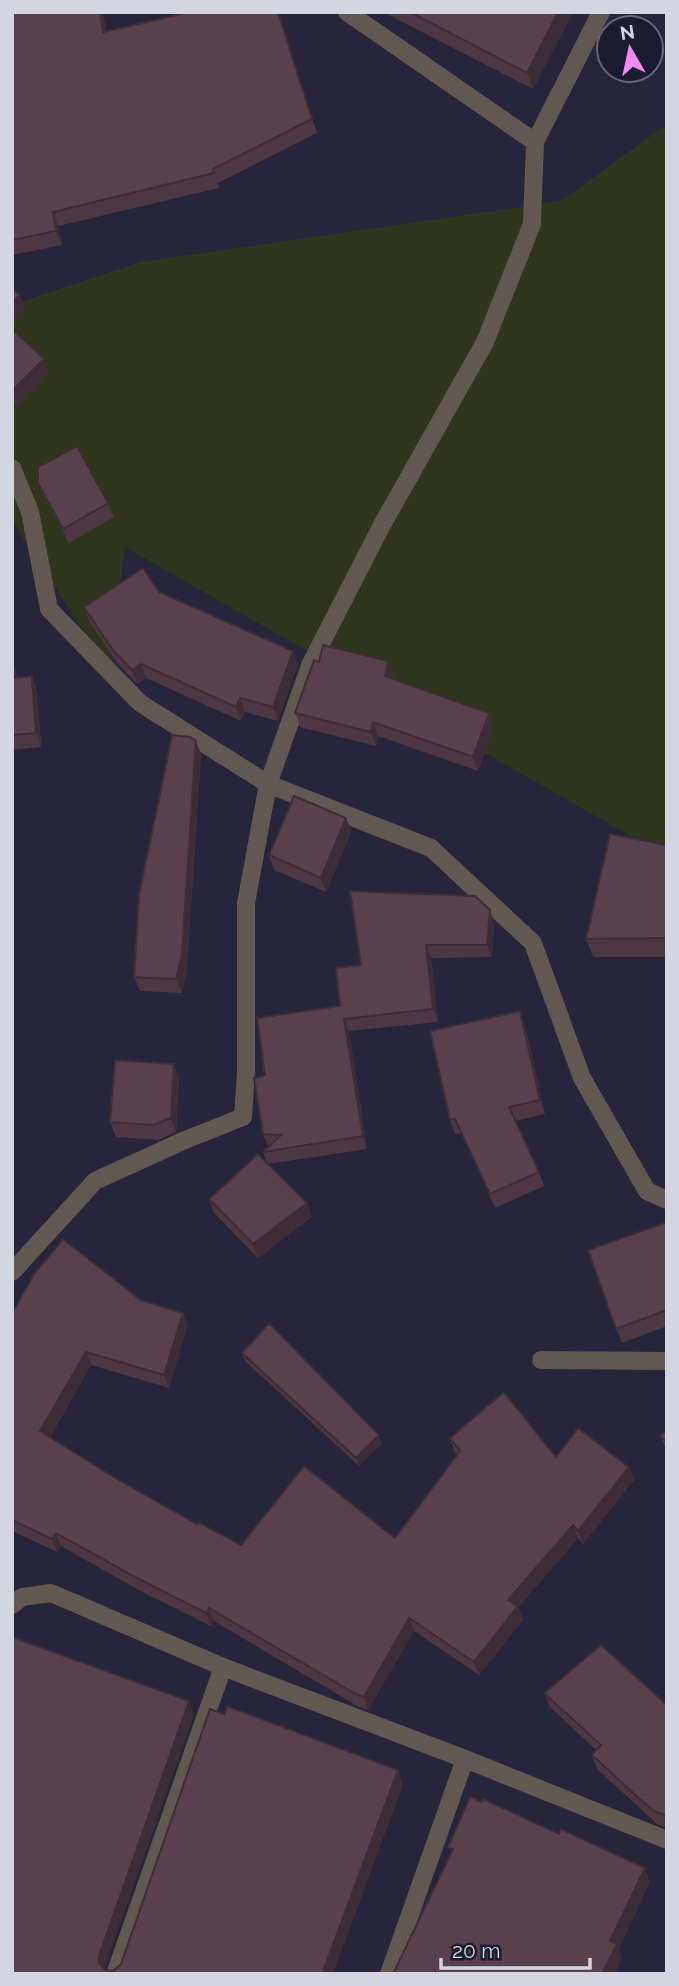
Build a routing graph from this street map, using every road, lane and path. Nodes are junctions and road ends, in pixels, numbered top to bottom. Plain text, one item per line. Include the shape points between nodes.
1 (347, 12) edge
2 (601, 12) edge
3 (535, 142) junction
4 (12, 467) edge
5 (268, 784) junction
6 (667, 1200) edge
7 (12, 1272) edge
8 (541, 1360) dead end
9 (667, 1362) edge
10 (12, 1605) edge
11 (223, 1667) junction
12 (465, 1759) junction
13 (667, 1840) edge
14 (115, 1974) edge
15 (389, 1974) edge

1 - 3 street
2 - 3 street
3 - 5 street via 532,224 485,342 311,663
4 - 5 street via 30,512 49,609 140,703
5 - 6 street via 431,848 533,943 582,1078 648,1191
5 - 7 street via 246,903 243,1116 95,1181
8 - 9 street
10 - 11 street via 22,1597 51,1593
11 - 12 street
11 - 14 street
12 - 13 street
12 - 15 street

